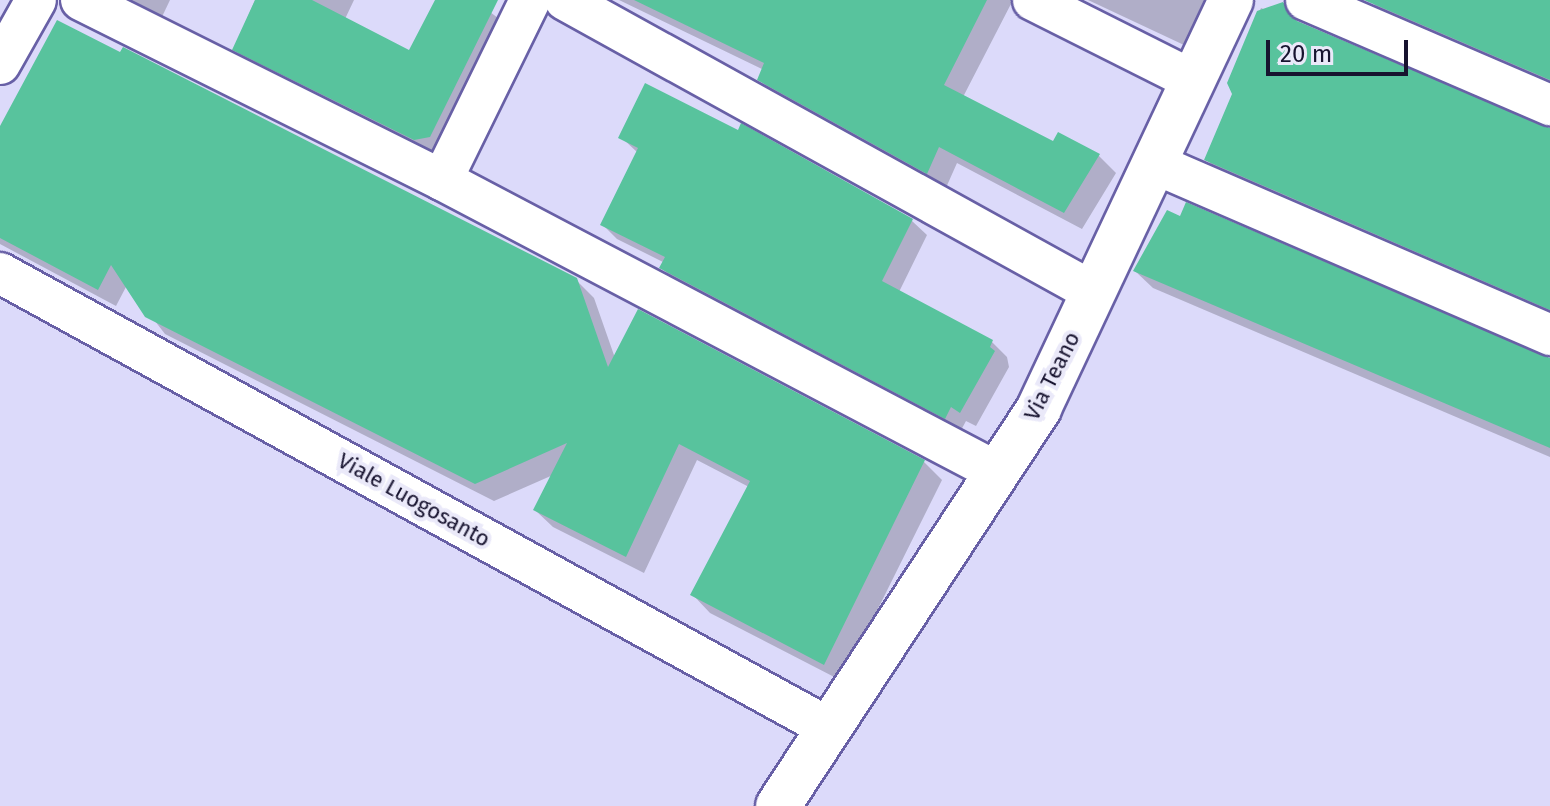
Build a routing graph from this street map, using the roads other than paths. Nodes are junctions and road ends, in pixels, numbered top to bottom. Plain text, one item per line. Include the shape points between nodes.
1 (36, 0) edge
2 (81, 0) edge
3 (530, 0) edge
4 (565, 0) edge
5 (1033, 0) edge
6 (1231, 0) edge
7 (1306, 0) edge
8 (0, 64) edge
9 (1192, 80) junction
10 (1550, 105) edge
11 (1153, 163) junction
12 (442, 180) junction
13 (0, 273) edge
14 (1093, 292) junction
15 (1550, 335) edge
16 (997, 472) junction
17 (829, 728) junction
18 (778, 806) edge

1 - 8 street
2 - 12 street
3 - 12 street
4 - 14 street
5 - 9 street
6 - 9 street, Via Teano
7 - 10 street
9 - 11 street, Via Teano
11 - 14 street, Via Teano
11 - 15 street
12 - 16 street
13 - 17 street, Viale Luogosanto
14 - 16 street, Via Teano via 1039,408
16 - 17 street, Via Teano
17 - 18 street, Via Teano

